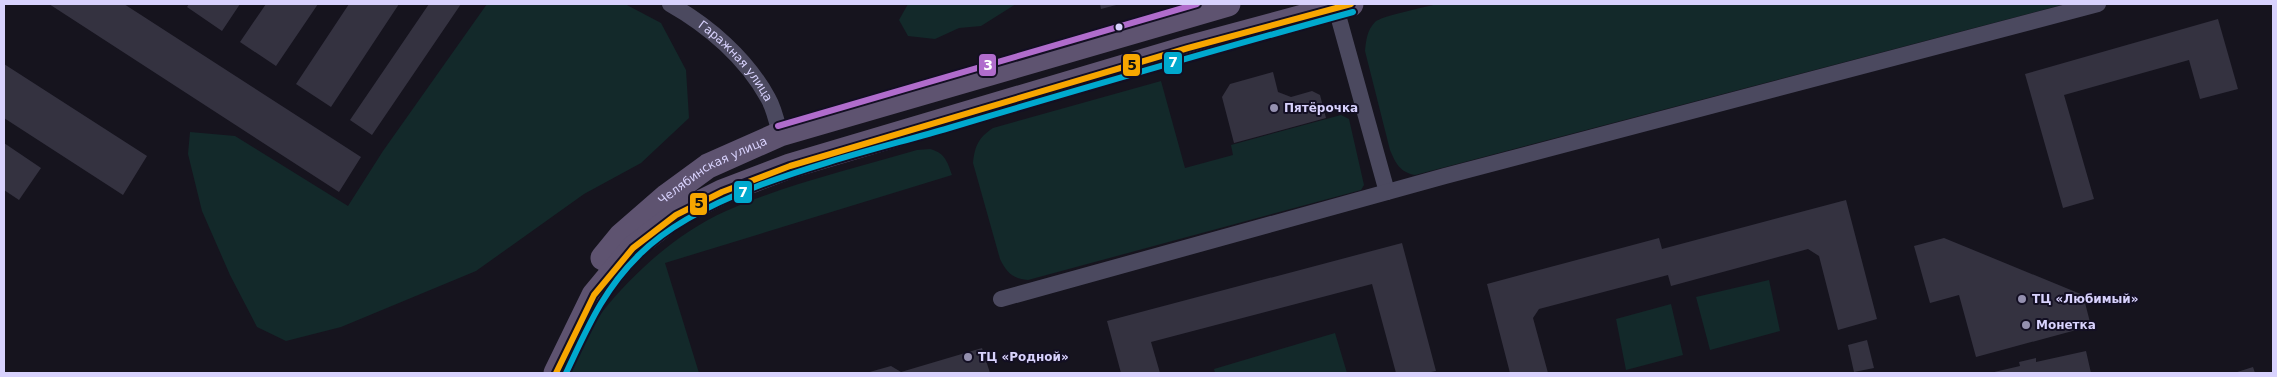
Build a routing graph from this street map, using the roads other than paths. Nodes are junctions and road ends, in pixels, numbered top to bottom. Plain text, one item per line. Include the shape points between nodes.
1 (670, 4) edge
2 (1228, 4) edge
3 (2098, 4) edge
4 (1341, 5) edge
5 (780, 134) junction
6 (790, 166) junction
7 (1387, 192) junction
8 (1001, 299) dead end
9 (542, 373) edge
10 (556, 373) edge

1 - 5 street, Гаражная улица via 690,15 735,52 769,98
2 - 5 main road, Челябинская улица
3 - 7 street
4 - 6 main road, Челябинская улица
4 - 7 street
5 - 6 main road
5 - 9 main road, Челябинская улица via 708,166 621,236 594,271
6 - 10 main road, Челябинская улица via 722,192 676,215 633,248 594,296
7 - 8 street

